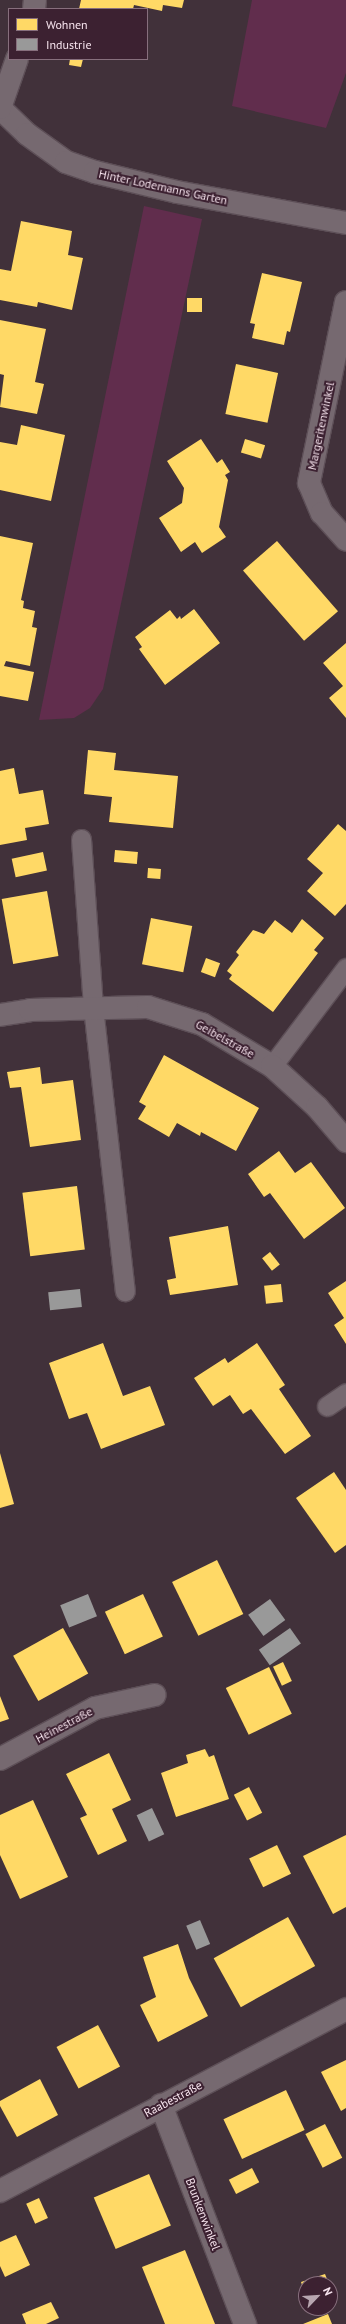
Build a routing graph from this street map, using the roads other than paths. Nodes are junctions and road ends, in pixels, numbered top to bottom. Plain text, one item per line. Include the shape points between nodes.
1 (18, 60) edge
2 (0, 108) edge
3 (346, 223) edge
4 (346, 302) edge
5 (346, 540) edge
6 (81, 840) dead end
7 (346, 968) edge
8 (93, 1007) junction
9 (0, 1015) edge
10 (272, 1066) junction
11 (346, 1141) edge
12 (125, 1291) dead end
13 (346, 1393) edge
14 (327, 1406) dead end
15 (155, 1695) dead end
16 (0, 1759) edge
17 (346, 2009) edge
18 (161, 2105) junction
19 (0, 2190) edge
20 (245, 2324) edge

1 - 2 street
2 - 3 street, Hinter Lodemanns Garten via 27,134 66,162 95,172 177,192
4 - 5 street, Margeritenwinkel via 309,483 322,513
6 - 8 lane
7 - 10 lane
8 - 9 street, Geibelstraße via 30,1010
8 - 10 street, Geibelstraße via 148,1007 202,1024
8 - 12 lane
10 - 11 street, Geibelstraße via 317,1107
13 - 14 lane
15 - 16 street, Heinestraße via 94,1708
17 - 18 street, Raabestraße
18 - 19 street, Raabestraße
18 - 20 street, Brunkenwinkel

